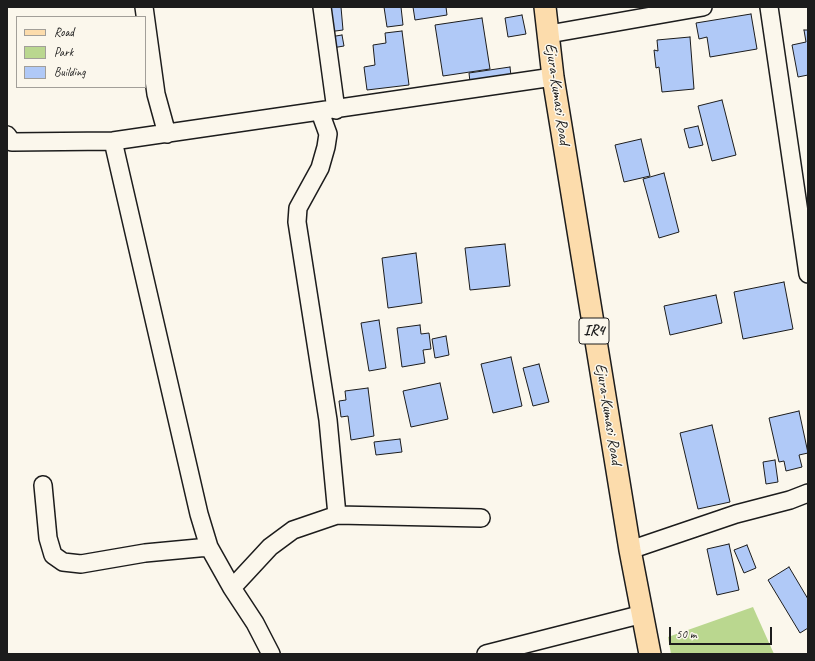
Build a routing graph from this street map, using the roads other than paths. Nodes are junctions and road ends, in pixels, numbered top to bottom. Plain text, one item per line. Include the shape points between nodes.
1 (322, 7) edge
2 (545, 7) edge
3 (702, 7) edge
4 (769, 7) edge
5 (146, 22) edge
6 (549, 34) junction
7 (553, 77) junction
8 (328, 111) junction
9 (167, 134) junction
10 (7, 135) edge
11 (112, 141) junction
12 (808, 274) edge
13 (44, 485) dead end
14 (808, 493) edge
15 (337, 515) junction
16 (481, 518) dead end
17 (209, 547) junction
18 (630, 550) junction
19 (232, 588) junction
20 (643, 614) junction
21 (517, 650) edge
22 (271, 654) edge
23 (486, 654) edge
24 (650, 654) edge

1 - 8 street
2 - 6 main road, Ejura-Kumasi Road / IR4
3 - 6 street
4 - 12 street
5 - 9 street via 156,94
6 - 7 main road, Ejura-Kumasi Road / IR4
7 - 8 street
7 - 18 main road, Ejura-Kumasi Road / IR4
8 - 9 street
8 - 15 street via 326,147 320,168 298,208 297,222 328,420
9 - 11 street
10 - 11 street via 12,142
11 - 17 street via 199,514
13 - 17 street via 52,556 63,562 81,564 145,553
14 - 18 street
15 - 16 street
15 - 19 street via 293,530 270,547
17 - 19 street
18 - 20 main road, Ejura-Kumasi Road / IR4
19 - 22 street
20 - 21 street
20 - 24 main road, Ejura-Kumasi Road / IR4
21 - 23 street

